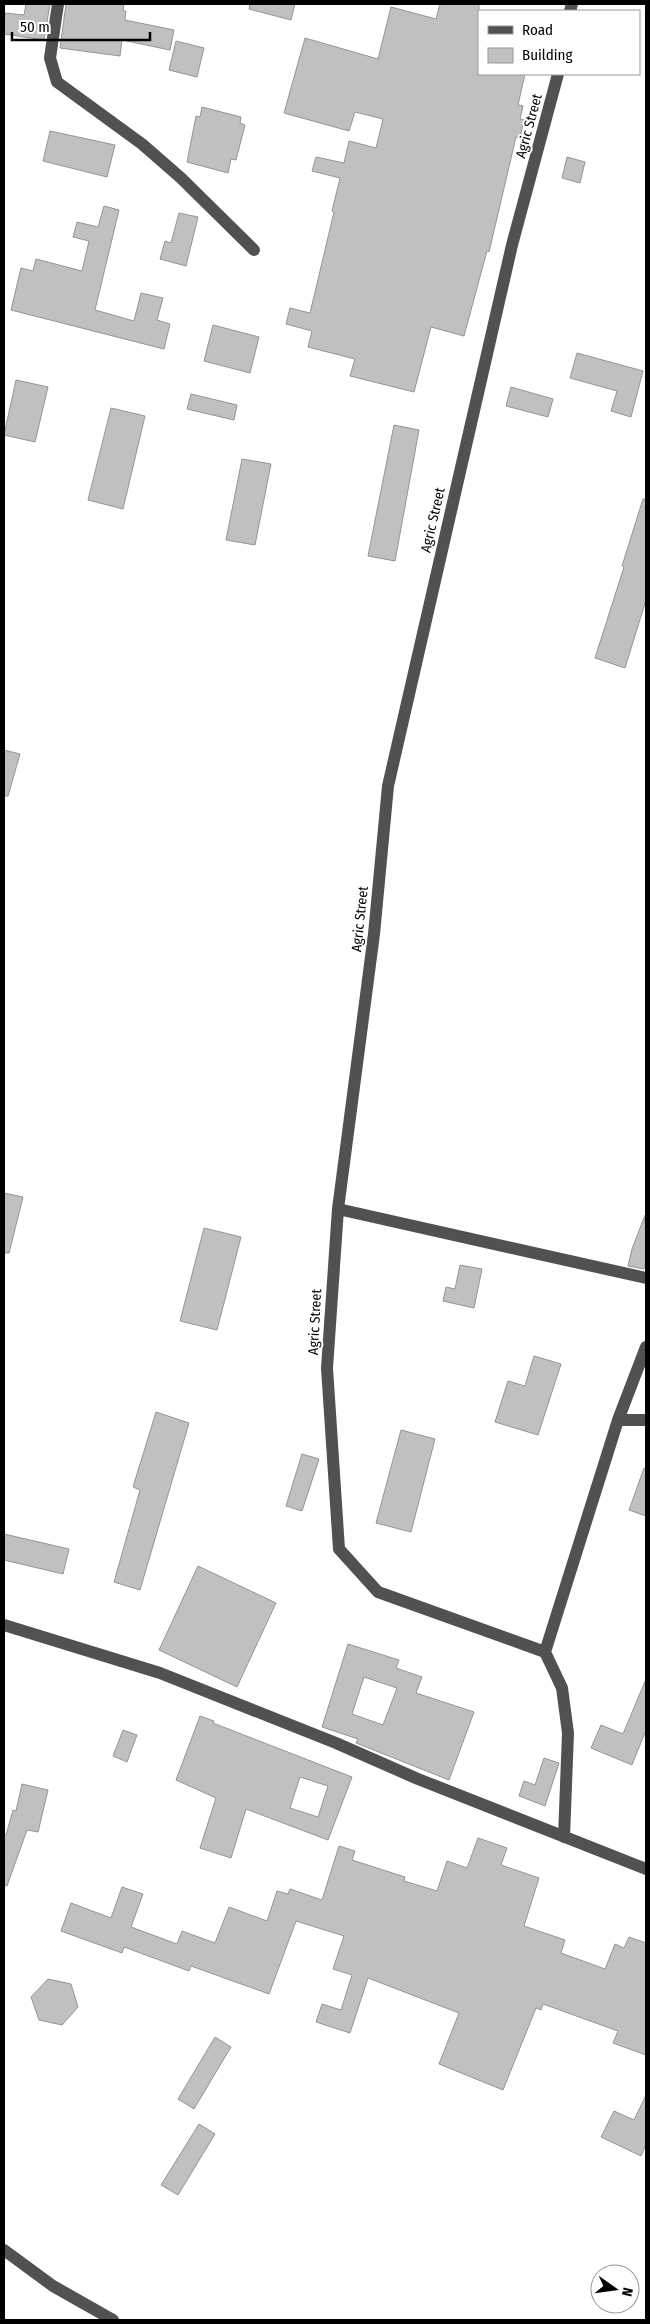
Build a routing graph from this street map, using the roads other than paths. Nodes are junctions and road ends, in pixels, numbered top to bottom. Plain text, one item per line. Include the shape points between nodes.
1 (58, 4) edge
2 (558, 75) edge
3 (254, 250) dead end
4 (338, 1209) junction
5 (646, 1278) edge
6 (646, 1347) edge
7 (618, 1420) junction
8 (646, 1420) edge
9 (4, 1625) edge
10 (545, 1652) junction
11 (564, 1837) junction
12 (646, 1869) edge
13 (4, 2250) edge
14 (112, 2320) edge

1 - 3 street via 50,58 57,82 142,144
2 - 4 street, Agric Street via 512,245 388,786 374,934
4 - 5 street
4 - 10 street, Agric Street via 327,1368 339,1549 378,1592
6 - 7 street
7 - 8 street
7 - 10 street
9 - 11 street via 160,1673
10 - 11 street via 562,1688 568,1733
11 - 12 street
13 - 14 street via 52,2286

